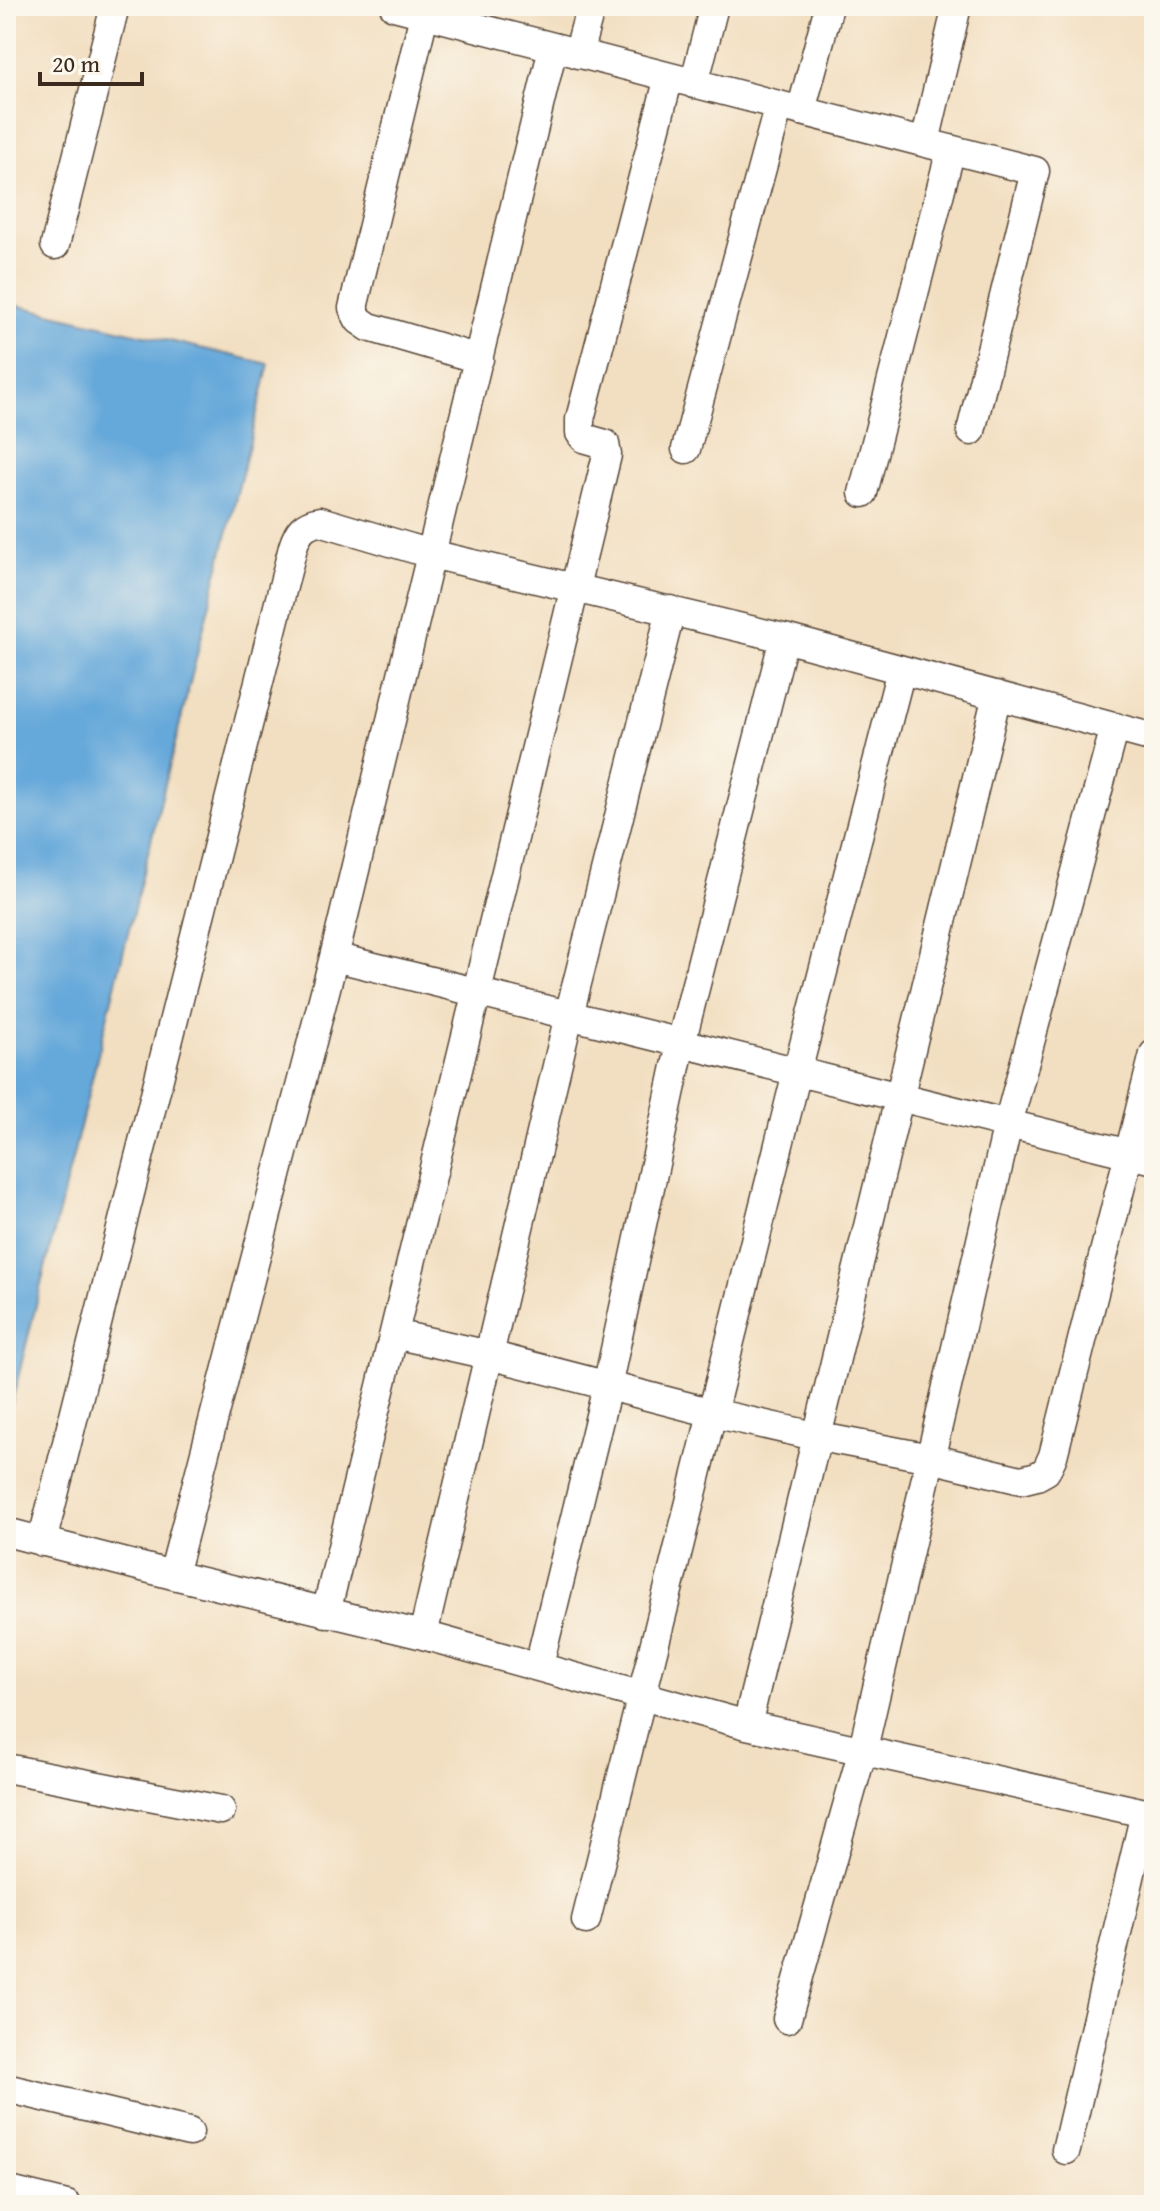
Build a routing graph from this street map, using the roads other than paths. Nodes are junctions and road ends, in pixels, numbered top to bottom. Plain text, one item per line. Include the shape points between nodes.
1 (115, 6) edge
2 (394, 6) edge
3 (591, 6) edge
4 (714, 6) edge
5 (829, 6) edge
6 (957, 6) edge
7 (424, 15) junction
8 (463, 15) edge
9 (565, 51) junction
10 (682, 81) junction
11 (790, 108) junction
12 (938, 146) junction
13 (55, 245) dead end
14 (479, 359) junction
15 (971, 431) dead end
16 (686, 449) dead end
17 (863, 493) dead end
18 (431, 554) junction
19 (576, 588) junction
20 (671, 610) junction
21 (784, 638) junction
22 (901, 670) junction
23 (997, 695) junction
24 (1115, 727) junction
25 (1154, 738) edge
26 (334, 957) junction
27 (476, 992) junction
28 (569, 1015) junction
29 (681, 1043) junction
30 (1154, 1054) edge
31 (797, 1072) junction
32 (899, 1097) junction
33 (1008, 1124) junction
34 (1141, 1157) edge
35 (394, 1334) junction
36 (489, 1355) junction
37 (607, 1387) junction
38 (713, 1413) junction
39 (815, 1436) junction
40 (930, 1458) junction
41 (6, 1532) edge
42 (42, 1542) junction
43 (173, 1575) junction
44 (326, 1613) junction
45 (423, 1635) junction
46 (539, 1665) junction
47 (641, 1696) junction
48 (747, 1725) junction
49 (862, 1753) junction
50 (6, 1768) edge
51 (221, 1810) dead end
52 (1150, 1814) edge
53 (586, 1920) dead end
54 (787, 2019) dead end
55 (6, 2088) edge
56 (189, 2132) dead end
57 (1066, 2150) dead end
58 (6, 2190) edge
59 (67, 2205) edge

1 - 13 street
2 - 7 street
3 - 9 street
4 - 10 street
5 - 11 street
6 - 12 street
7 - 8 street
7 - 14 street via 353,308 369,327
8 - 9 street
9 - 10 street
9 - 14 street
10 - 11 street
10 - 19 street via 580,419 584,438 605,444 607,450
11 - 12 street
11 - 16 street
12 - 15 street via 1035,171
12 - 17 street
14 - 18 street
18 - 19 street
18 - 26 street
18 - 42 street via 320,521 303,526 296,538
19 - 20 street
19 - 27 street
20 - 21 street
20 - 28 street
21 - 22 street
21 - 29 street
22 - 23 street
22 - 31 street
23 - 24 street
23 - 32 street
24 - 25 street
24 - 33 street
26 - 27 street
26 - 43 street
27 - 28 street
27 - 35 street
28 - 29 street
28 - 36 street
29 - 31 street
29 - 37 street
30 - 34 street
31 - 32 street
31 - 38 street
32 - 33 street
32 - 39 street
33 - 34 street
33 - 40 street
34 - 40 street via 1046,1471 1021,1480
35 - 36 street
35 - 44 street
36 - 37 street
36 - 45 street
37 - 38 street
37 - 46 street
38 - 39 street
38 - 47 street
39 - 40 street
39 - 48 street
40 - 49 street
41 - 42 street
42 - 43 street
43 - 44 street
44 - 45 street
45 - 46 street
46 - 47 street
47 - 48 street
47 - 53 street
48 - 49 street
49 - 52 street
49 - 54 street
50 - 51 street
52 - 57 street
55 - 56 street
58 - 59 street

